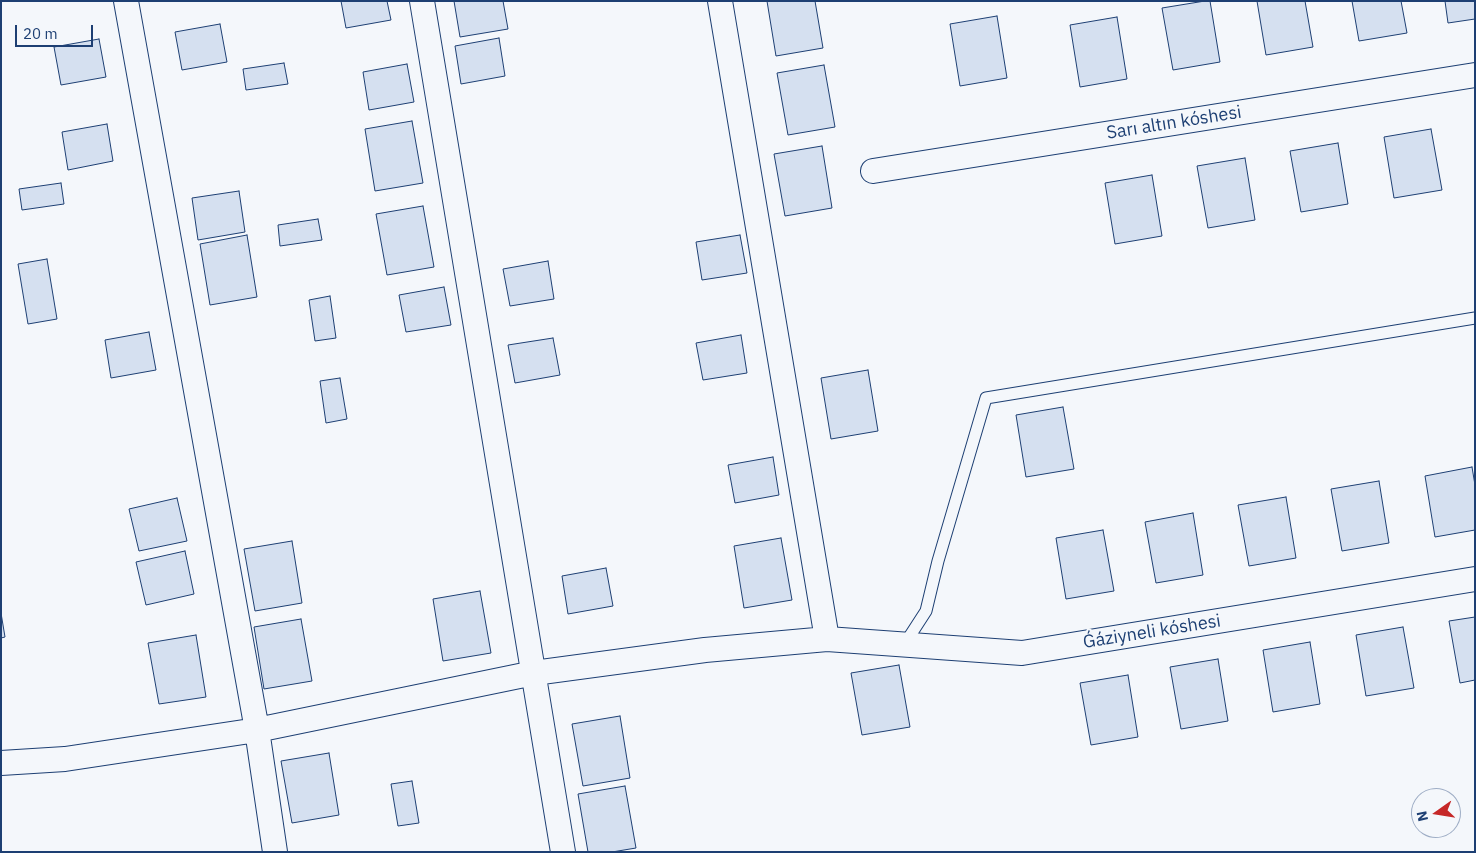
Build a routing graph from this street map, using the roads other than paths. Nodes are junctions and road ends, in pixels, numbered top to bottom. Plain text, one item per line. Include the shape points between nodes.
1 (126, 1) edge
2 (422, 1) edge
3 (720, 1) edge
4 (1475, 75) edge
5 (873, 171) dead end
6 (1475, 318) edge
7 (1475, 579) edge
8 (827, 639) junction
9 (904, 645) junction
10 (534, 674) junction
11 (257, 730) junction
12 (1, 763) edge
13 (276, 852) edge
14 (563, 852) edge

1 - 11 street
2 - 10 street
3 - 8 street
4 - 5 street, Sarı altın kóshesi
6 - 9 lane via 986,398 926,611
7 - 9 street, Ǵáziyneli kóshesi via 1022,654
8 - 9 street, Ǵáziyneli kóshesi
8 - 10 street, Ǵáziyneli kóshesi via 705,650
10 - 11 street, Ǵáziyneli kóshesi
10 - 14 street
11 - 12 street, Ǵáziyneli kóshesi via 65,759
11 - 13 street

